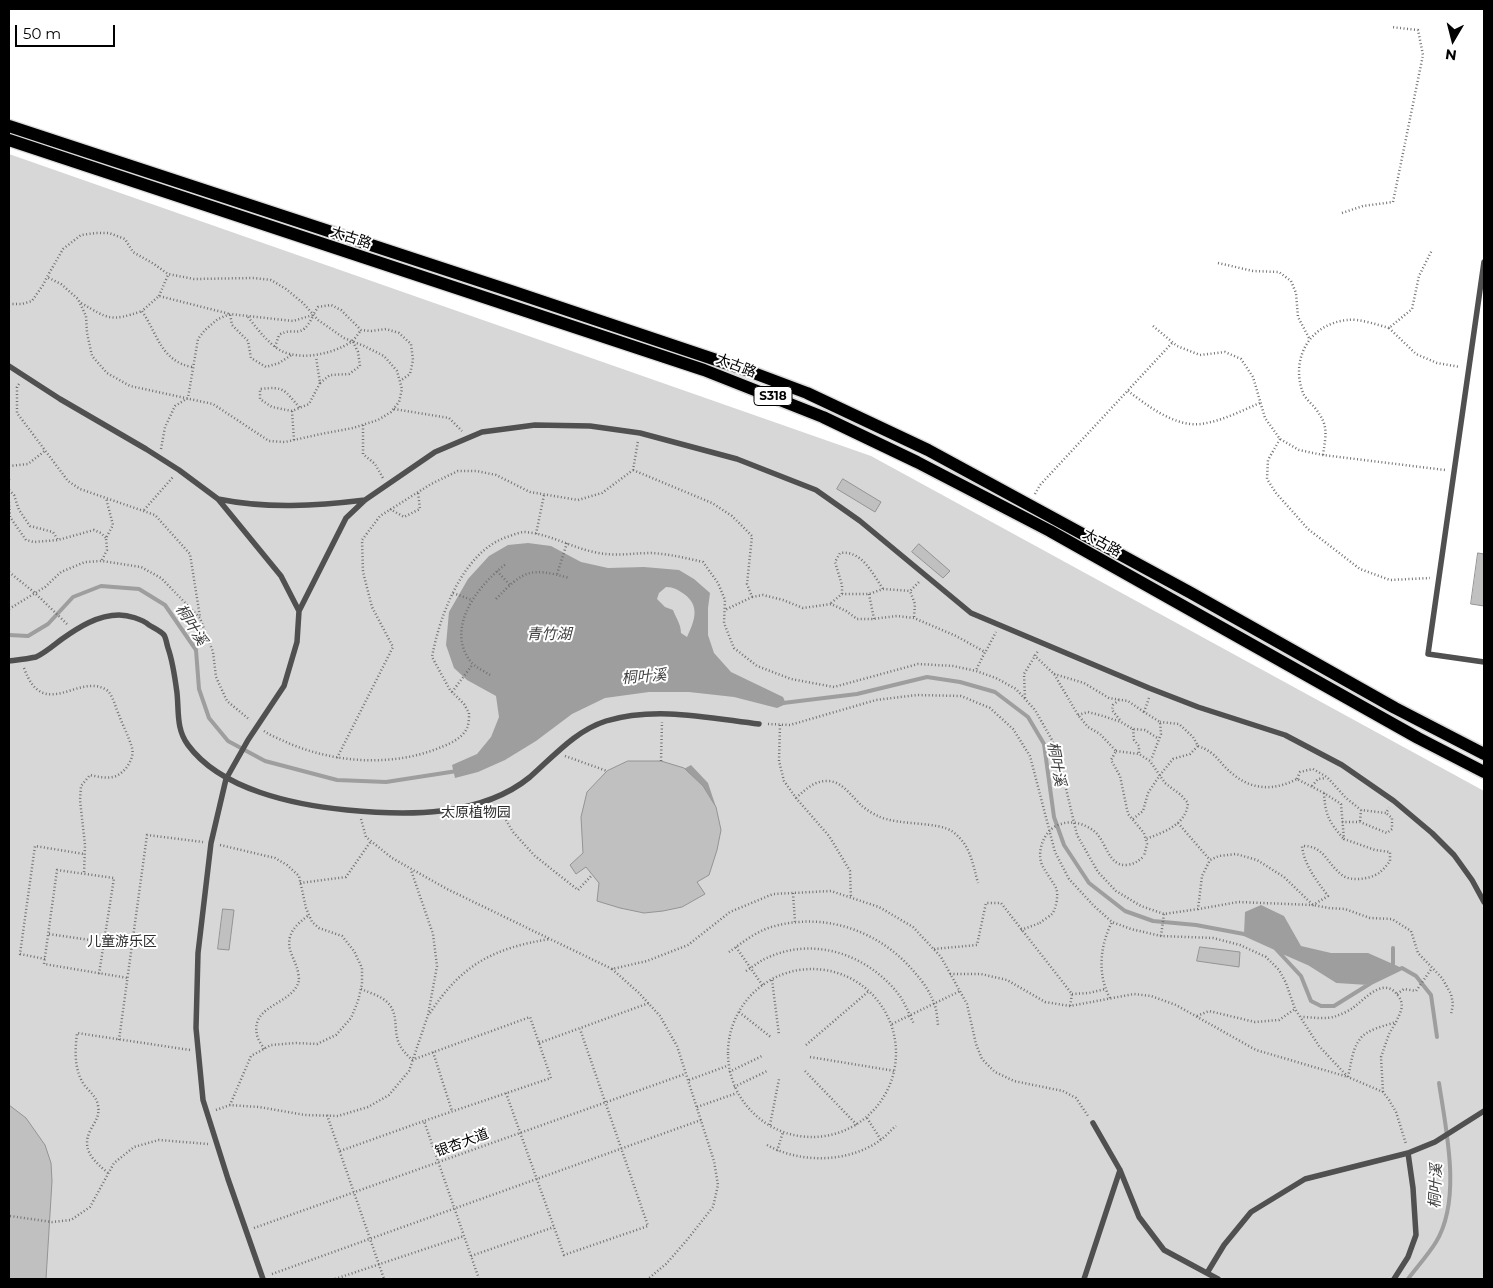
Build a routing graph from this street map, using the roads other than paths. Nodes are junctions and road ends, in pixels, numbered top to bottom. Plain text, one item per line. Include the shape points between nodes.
1 (9, 126) edge
2 (9, 140) edge
3 (1484, 262) edge
4 (9, 366) edge
5 (218, 499) junction
6 (364, 500) junction
7 (298, 611) junction
8 (9, 662) edge
9 (1484, 662) edge
10 (759, 724) road end
11 (1484, 754) edge
12 (1484, 772) edge
13 (226, 779) junction
14 (1484, 902) edge
15 (1484, 1111) edge
16 (1093, 1123) road end
17 (1408, 1153) junction
18 (1120, 1170) junction
19 (1207, 1273) junction
20 (263, 1278) edge
21 (1084, 1279) edge
22 (1218, 1279) edge
23 (1394, 1279) edge

1 - 11 main road, 太古路 / S318 via 502,288 807,393 928,450
2 - 12 main road, 太古路 / S318 via 704,370 814,413 1050,531
3 - 9 lane via 1428,654
4 - 5 lane via 179,470
5 - 6 lane via 247,505 320,506
5 - 7 lane via 281,576
6 - 7 lane via 346,518
6 - 14 lane via 435,452 482,432 535,425 590,426 640,433 737,459 816,490 860,521 971,613 1153,690 1285,735 1342,765 1394,801 1432,833 1454,855
7 - 13 lane via 297,642 284,686
8 - 13 lane via 36,656 100,617 122,615 146,622 164,635 172,658 178,724 187,744 203,762
10 - 13 lane via 679,714 635,714 604,722 574,737 528,778 494,799 438,812 397,815 359,812 287,800
13 - 20 lane via 211,844 198,953 196,1028 202,1100
15 - 17 lane via 1436,1142
16 - 18 lane
17 - 19 lane via 1305,1179 1251,1212 1224,1245
17 - 23 lane via 1416,1235 1408,1257
18 - 19 lane via 1139,1217 1164,1250
18 - 21 lane
19 - 22 lane

